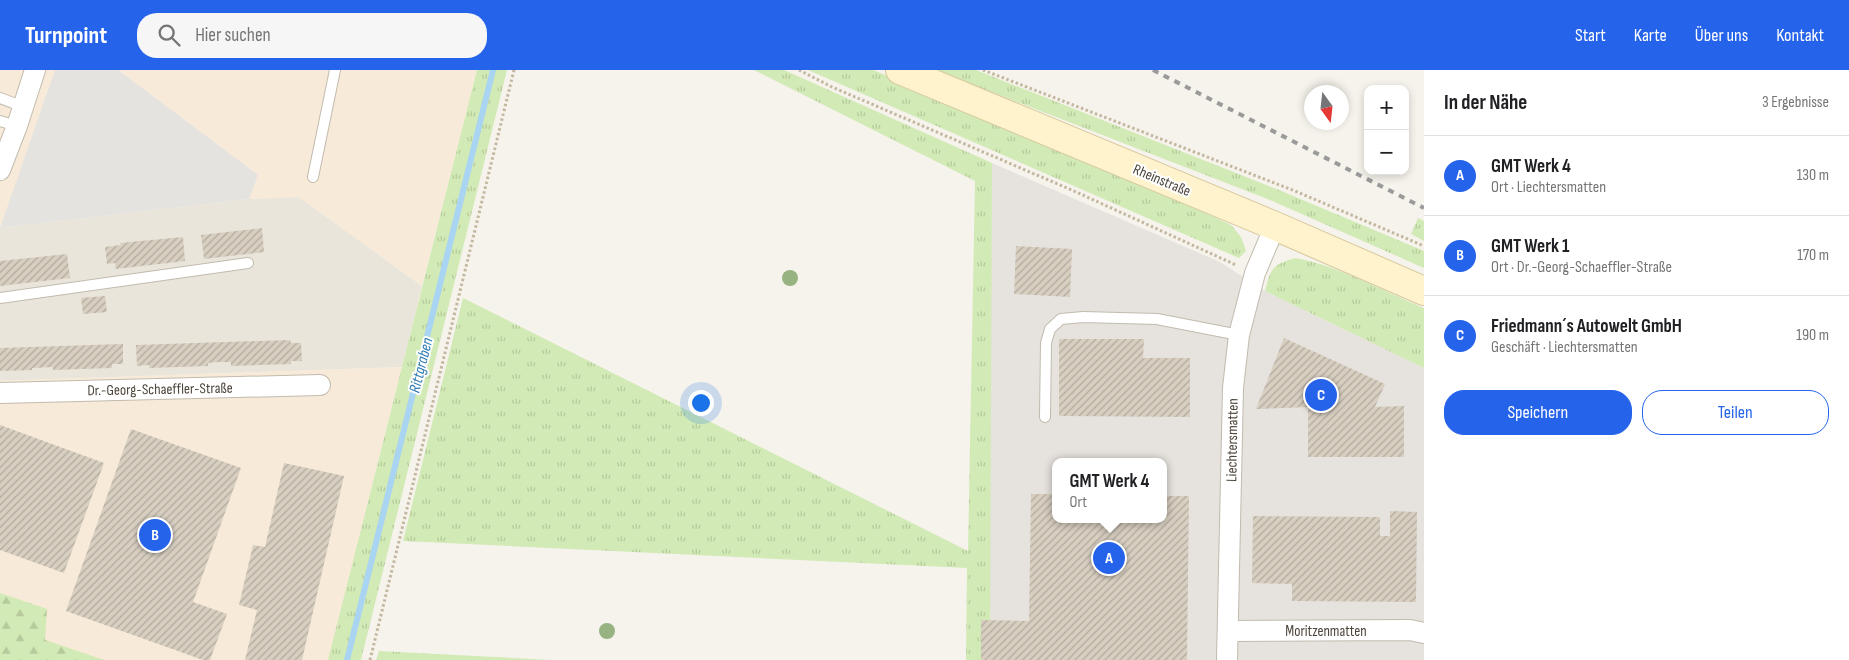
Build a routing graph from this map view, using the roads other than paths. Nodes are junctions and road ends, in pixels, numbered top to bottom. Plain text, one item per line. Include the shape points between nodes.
1 (35, 70) edge
2 (335, 70) edge
3 (900, 70) edge
4 (0, 98) edge
5 (24, 107) junction
6 (9, 123) edge
7 (0, 170) edge
8 (313, 177) dead end
9 (1275, 226) junction
10 (248, 263) dead end
11 (1424, 291) edge
12 (0, 298) edge
13 (1240, 335) junction
14 (320, 385) dead end
15 (0, 393) edge
16 (1045, 417) dead end
17 (1228, 632) junction
18 (1424, 633) edge
19 (1227, 660) edge

1 - 5 street
2 - 8 lane
3 - 9 street, Rheinstraße
4 - 5 lane
5 - 6 street
6 - 7 street
9 - 11 street, Rheinstraße
9 - 13 street, Liechtersmatten via 1255,273
10 - 12 lane
13 - 16 lane via 1156,320 1083,316 1061,319 1050,329 1046,343
13 - 17 street, Liechtersmatten via 1233,388
14 - 15 street, Dr.-Georg-Schaeffler-Straße
17 - 18 street, Moritzenmatten via 1410,630
17 - 19 street, Liechtersmatten

